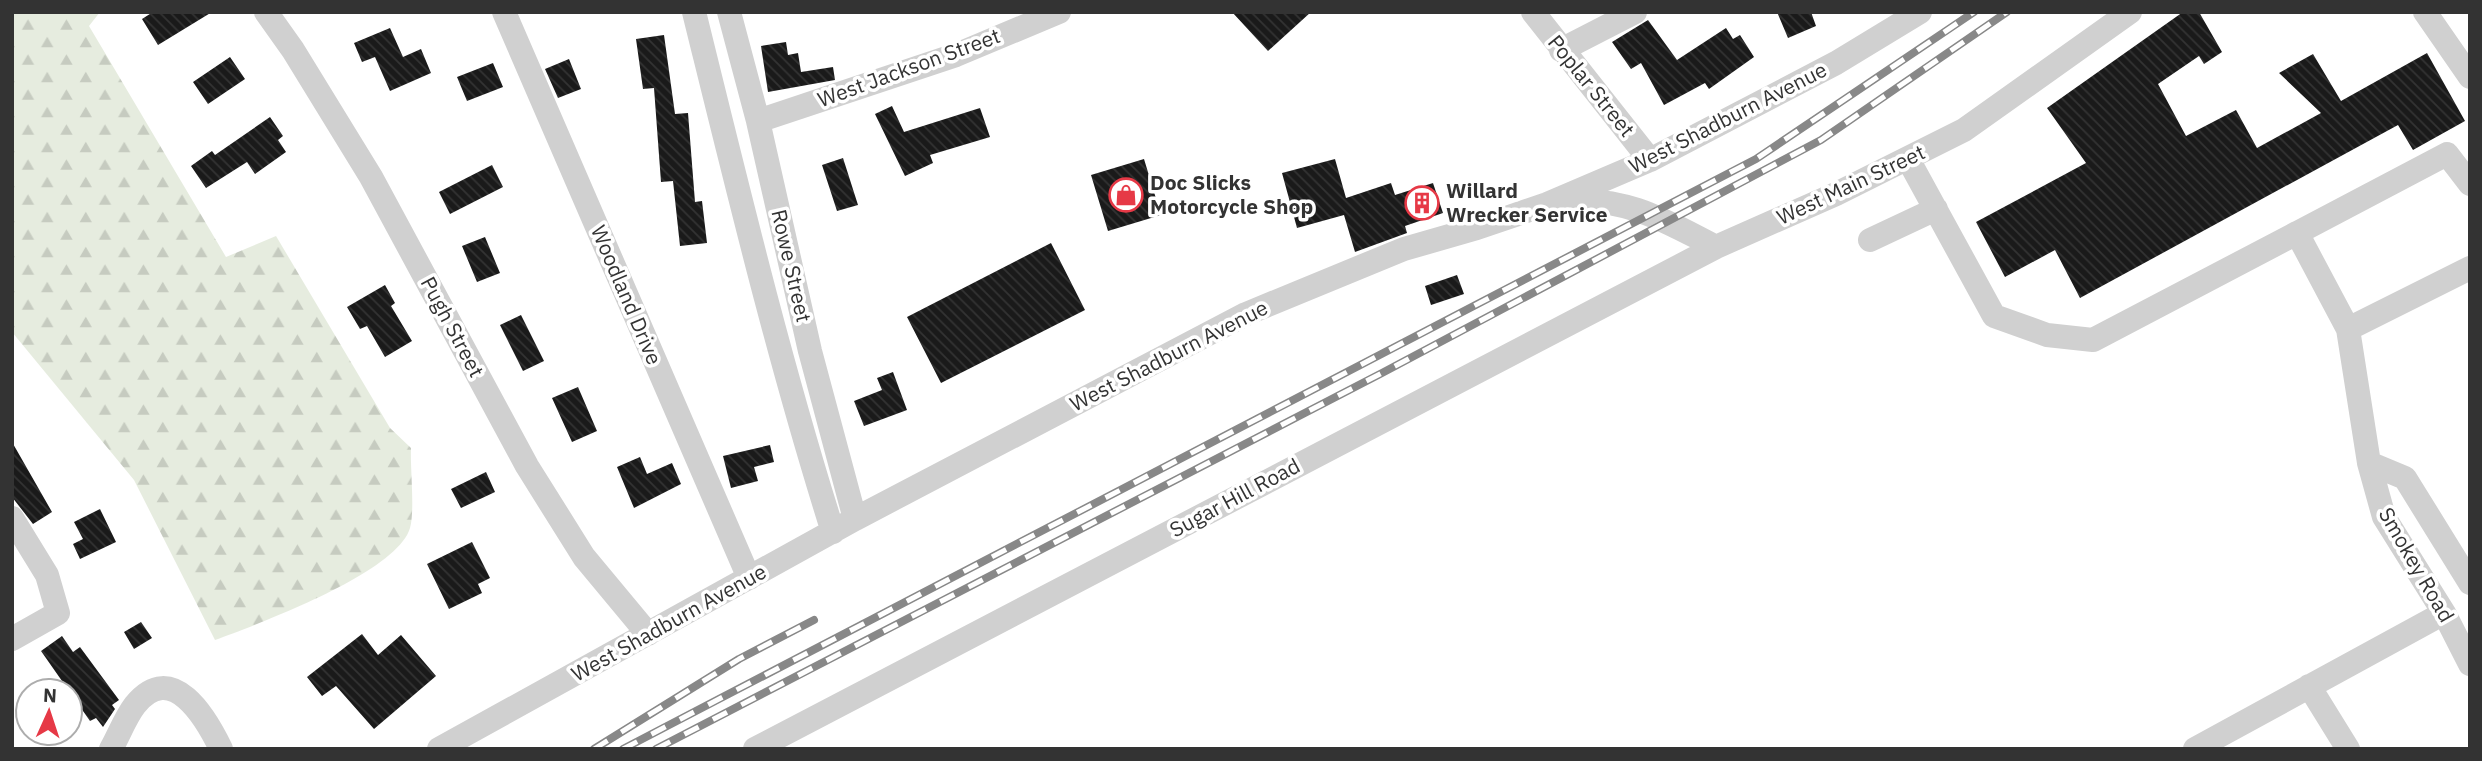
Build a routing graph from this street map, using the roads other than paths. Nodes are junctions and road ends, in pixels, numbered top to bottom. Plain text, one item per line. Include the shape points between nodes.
1 (265, 12) edge
2 (504, 12) edge
3 (694, 12) edge
4 (729, 12) edge
5 (1059, 12) edge
6 (1533, 12) edge
7 (1635, 12) edge
8 (1920, 12) edge
9 (2130, 12) edge
10 (2426, 12) edge
11 (1561, 50) junction
12 (2470, 77) edge
13 (758, 121) junction
14 (1908, 159) junction
15 (1650, 160) junction
16 (2470, 184) edge
17 (1547, 204) junction
18 (1936, 209) junction
19 (2297, 233) junction
20 (1870, 240) dead end
21 (1716, 247) junction
22 (2470, 268) edge
23 (2348, 329) junction
24 (2369, 464) junction
25 (12, 518) edge
26 (855, 519) junction
27 (833, 532) junction
28 (749, 578) junction
29 (2470, 583) edge
30 (2444, 613) junction
31 (648, 634) junction
32 (12, 639) edge
33 (2470, 664) edge
34 (2309, 686) junction
35 (111, 749) edge
36 (221, 749) edge
37 (439, 749) edge
38 (755, 749) edge
39 (2195, 749) edge
40 (2348, 749) edge

1 - 31 street, Pugh Street via 371,177 527,466 584,557
2 - 28 street, Woodland Drive
3 - 27 street via 751,240
4 - 13 street, Rowe Street
5 - 13 street, West Jackson Street via 956,55
6 - 11 street, Poplar Street
7 - 11 street
8 - 15 street, West Shadburn Avenue via 1836,63
9 - 14 street, West Main Street via 1964,130
10 - 12 street
11 - 15 street, Poplar Street
13 - 26 street, Rowe Street via 810,351
14 - 18 street
14 - 21 street, West Main Street
15 - 17 street, West Shadburn Avenue
16 - 19 street via 2447,154
17 - 21 street via 1598,199 1636,209
17 - 26 street, West Shadburn Avenue via 1404,249 1246,314
18 - 19 street via 1994,316 2047,335 2093,340
18 - 20 street
19 - 23 street, Smokey Road
21 - 38 street, Sugar Hill Road
22 - 23 street
23 - 24 street, Smokey Road
24 - 29 street via 2405,478
24 - 30 street, Smokey Road via 2384,517
25 - 32 street via 47,575 58,613
26 - 27 street, West Shadburn Avenue
27 - 28 street, West Shadburn Avenue
28 - 31 street, West Shadburn Avenue
30 - 33 street, Smokey Road
30 - 34 street
31 - 37 street, West Shadburn Avenue
34 - 39 street
34 - 40 street
35 - 36 street via 134,706 150,691 162,689 187,698 199,709

